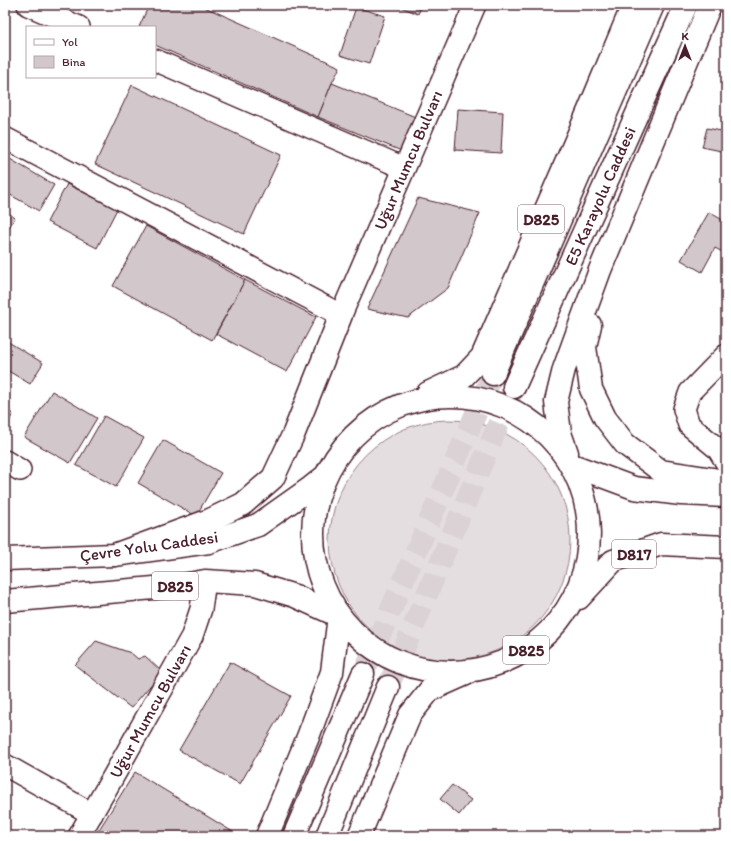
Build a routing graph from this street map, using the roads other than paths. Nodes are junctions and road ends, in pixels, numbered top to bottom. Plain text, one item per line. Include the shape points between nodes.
1 (28, 5) edge
2 (475, 5) edge
3 (633, 5) edge
4 (653, 5) edge
5 (686, 5) edge
6 (710, 5) edge
7 (77, 26) edge
8 (156, 60) edge
9 (5, 138) edge
10 (404, 168) junction
11 (600, 270) junction
12 (341, 315) junction
13 (726, 355) edge
14 (492, 374) tunnel mouth
15 (514, 387) tunnel mouth
16 (412, 401) junction
17 (726, 462) edge
18 (572, 465) junction
19 (324, 477) junction
20 (726, 481) edge
21 (726, 496) edge
22 (726, 547) edge
23 (114, 555) junction
24 (5, 560) edge
25 (205, 581) junction
26 (5, 601) edge
27 (564, 613) junction
28 (339, 616) junction
29 (474, 670) junction
30 (363, 674) tunnel mouth
31 (388, 687) tunnel mouth
32 (5, 765) edge
33 (92, 814) junction
34 (79, 836) edge
35 (267, 836) edge
36 (294, 836) edge
37 (327, 836) edge
38 (359, 836) edge

1 - 7 street
2 - 10 street, Uğur Mumcu Bulvarı
3 - 16 highway, D825 via 482,357 464,376
4 - 14 highway, E5 Karayolu Caddesi
5 - 15 highway, E5 Karayolu Caddesi
6 - 11 highway, D825
8 - 10 street
9 - 12 street
10 - 12 street, Uğur Mumcu Bulvarı
11 - 18 highway, D825 via 564,369 556,402 560,433
11 - 20 highway via 585,347 591,389 605,418 625,444 661,471
12 - 23 highway via 294,433 273,478 243,504 210,520
13 - 17 street via 690,392 684,409 689,425 718,449
16 - 18 highway via 459,396 487,400 512,410 546,433
16 - 19 highway, D825 via 378,416 349,440
18 - 21 highway via 634,488
18 - 27 highway, D825 via 587,507 590,538 585,569 577,592
19 - 23 highway, Çevre Yolu Caddesi / D825 via 258,525 209,542
19 - 28 highway via 312,521 314,561 324,590
22 - 27 highway, D817 via 661,544 613,561
23 - 24 highway, Çevre Yolu Caddesi / D825
25 - 26 highway, D825 via 177,586
25 - 28 highway, D825 via 255,584 295,596
25 - 33 street, Uğur Mumcu Bulvarı via 201,609 192,636
27 - 29 highway, D825 via 547,634 526,650 501,663
28 - 29 highway, D825 via 360,639 385,656 422,669 448,672
28 - 35 highway via 332,672
29 - 38 highway via 430,690 410,715
30 - 36 highway
31 - 37 highway
32 - 33 street
33 - 34 street, Uğur Mumcu Bulvarı

